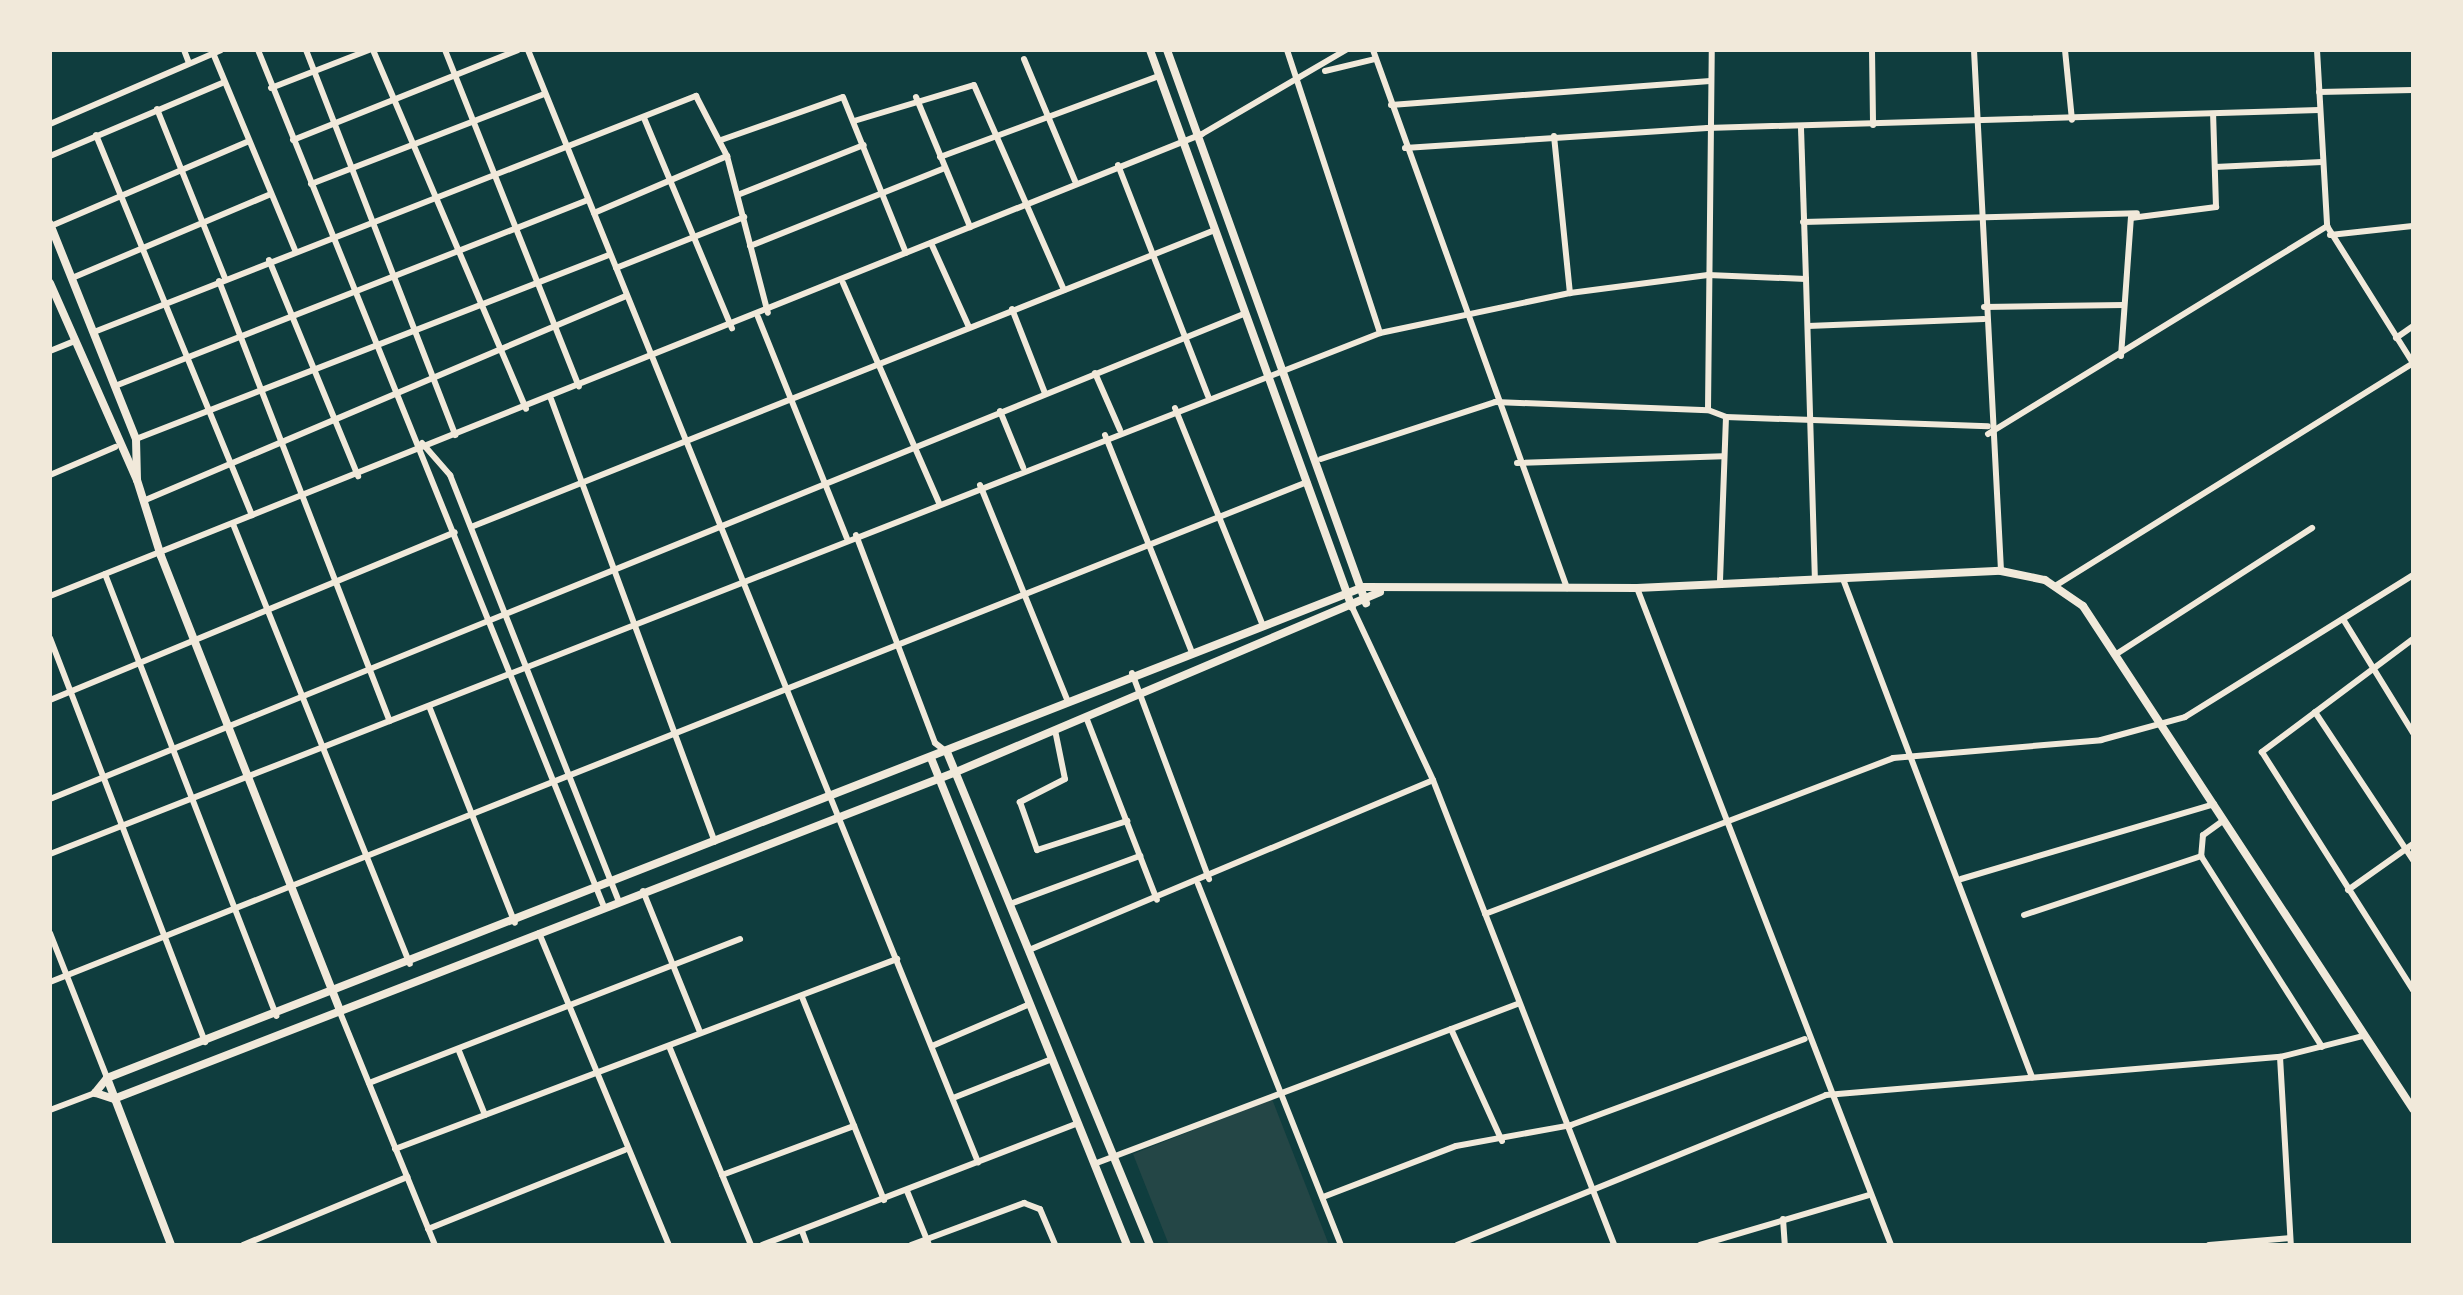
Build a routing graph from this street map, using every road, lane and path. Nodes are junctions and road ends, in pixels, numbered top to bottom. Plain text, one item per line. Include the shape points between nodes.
1 (184, 50) edge
2 (258, 50) edge
3 (306, 50) edge
4 (371, 50) edge
5 (445, 50) edge
6 (518, 50) edge
7 (528, 50) edge
8 (1150, 50) edge
9 (1168, 50) edge
10 (1287, 50) edge
11 (1346, 50) edge
12 (1712, 50) edge
13 (1872, 50) edge
14 (1974, 50) edge
15 (2065, 50) edge
16 (2317, 50) edge
17 (217, 52) edge
18 (1375, 54) edge
19 (1024, 59) dead end
20 (190, 63) junction
21 (314, 71) junction
22 (1324, 71) junction
23 (455, 74) junction
24 (1159, 76) junction
25 (1710, 81) junction
26 (224, 82) junction
27 (1298, 86) junction
28 (271, 88) junction
29 (2413, 90) edge
30 (2319, 92) junction
31 (544, 94) junction
32 (916, 97) junction
33 (396, 100) junction
34 (1391, 106) junction
35 (156, 109) junction
36 (2319, 110) junction
37 (2213, 114) junction
38 (1048, 116) junction
39 (644, 118) junction
40 (2072, 120) junction
41 (472, 121) junction
42 (854, 121) junction
43 (1978, 123) junction
44 (50, 124) edge
45 (333, 124) junction
46 (1873, 126) junction
47 (1707, 128) junction
48 (1801, 128) junction
49 (998, 134) junction
50 (1202, 134) junction
51 (96, 135) junction
52 (1554, 136) junction
53 (292, 140) junction
54 (721, 140) junction
55 (1183, 140) junction
56 (249, 142) junction
57 (414, 143) junction
58 (864, 145) junction
59 (568, 148) junction
60 (1405, 148) junction
61 (50, 156) edge
62 (727, 156) junction
63 (940, 157) junction
64 (2322, 162) junction
65 (1118, 165) junction
66 (2216, 166) junction
67 (350, 168) junction
68 (945, 168) junction
69 (182, 170) junction
70 (495, 178) junction
71 (670, 178) junction
72 (1075, 181) junction
73 (311, 184) junction
74 (272, 194) junction
75 (739, 194) junction
76 (884, 194) junction
77 (122, 195) junction
78 (1028, 199) junction
79 (437, 200) junction
80 (589, 200) junction
81 (594, 212) junction
82 (2137, 213) junction
83 (1981, 216) junction
84 (744, 218) junction
85 (372, 221) junction
86 (1803, 222) junction
87 (50, 225) edge
88 (203, 226) junction
89 (517, 226) junction
90 (970, 226) junction
91 (2413, 226) edge
92 (1215, 230) junction
93 (2328, 231) junction
94 (330, 236) junction
95 (694, 237) junction
96 (932, 242) junction
97 (750, 246) junction
98 (295, 250) junction
99 (455, 251) junction
100 (144, 252) junction
101 (1154, 252) junction
102 (906, 253) junction
103 (609, 254) junction
104 (269, 260) junction
105 (616, 268) junction
106 (394, 275) junction
107 (1708, 276) junction
108 (72, 278) junction
109 (536, 279) junction
110 (1806, 279) junction
111 (222, 280) junction
112 (50, 283) edge
113 (843, 283) junction
114 (1064, 290) junction
115 (354, 292) junction
116 (1570, 292) junction
117 (626, 296) junction
118 (477, 302) junction
119 (164, 303) junction
120 (2124, 304) junction
121 (1984, 306) junction
122 (1012, 308) junction
123 (1463, 308) junction
124 (768, 313) junction
125 (1244, 314) junction
126 (758, 317) junction
127 (294, 318) junction
128 (1984, 318) junction
129 (968, 326) junction
130 (1808, 326) junction
131 (2413, 326) edge
132 (414, 328) junction
133 (732, 328) junction
134 (556, 329) junction
135 (94, 332) junction
136 (1380, 333) junction
137 (243, 337) junction
138 (1186, 337) junction
139 (2396, 338) junction
140 (75, 341) junction
141 (374, 348) junction
142 (50, 351) edge
143 (499, 351) junction
144 (652, 356) junction
145 (2121, 358) junction
146 (187, 359) junction
147 (880, 360) junction
148 (2413, 363) edge
149 (1286, 366) junction
150 (315, 369) junction
151 (1269, 372) junction
152 (1095, 373) junction
153 (434, 378) junction
154 (115, 386) junction
155 (579, 386) junction
156 (263, 388) junction
157 (1046, 393) junction
158 (1208, 396) junction
159 (396, 397) junction
160 (551, 399) junction
161 (791, 400) junction
162 (1495, 402) junction
163 (1175, 408) junction
164 (526, 409) junction
165 (1708, 410) junction
166 (208, 412) junction
167 (1000, 412) junction
168 (1726, 416) junction
169 (334, 420) junction
170 (1811, 420) junction
171 (1120, 430) junction
172 (1988, 430) junction
173 (455, 435) junction
174 (1106, 436) junction
175 (136, 438) junction
176 (685, 440) junction
177 (283, 441) junction
178 (422, 443) junction
179 (915, 446) junction
180 (115, 447) junction
181 (435, 447) junction
182 (422, 453) junction
183 (1723, 456) junction
184 (1321, 458) junction
185 (233, 462) junction
186 (1517, 464) junction
187 (1022, 467) junction
188 (50, 475) edge
189 (358, 476) junction
190 (137, 480) junction
191 (581, 482) junction
192 (1308, 482) junction
193 (823, 483) junction
194 (980, 486) junction
195 (301, 498) junction
196 (143, 501) junction
197 (938, 503) junction
198 (252, 515) junction
199 (1220, 515) junction
200 (233, 524) junction
201 (717, 524) junction
202 (471, 527) junction
203 (2312, 528) dead end
204 (454, 532) junction
205 (856, 535) junction
206 (847, 538) junction
207 (1148, 542) junction
208 (161, 556) junction
209 (613, 566) junction
210 (2001, 570) junction
211 (105, 574) junction
212 (2413, 575) edge
213 (332, 576) junction
214 (1842, 577) junction
215 (1816, 578) junction
216 (1720, 582) junction
217 (740, 583) junction
218 (2055, 586) junction
219 (1364, 587) junction
220 (1637, 588) junction
221 (1568, 589) junction
222 (1347, 592) junction
223 (1380, 592) junction
224 (1026, 594) junction
225 (50, 596) edge
226 (1366, 603) junction
227 (262, 605) junction
228 (1352, 607) junction
229 (502, 611) junction
230 (488, 617) junction
231 (1365, 618) junction
232 (2344, 619) junction
233 (1262, 622) junction
234 (634, 625) junction
235 (192, 635) junction
236 (50, 638) edge
237 (2413, 639) edge
238 (897, 643) junction
239 (1191, 650) junction
240 (2118, 653) junction
241 (142, 660) junction
242 (367, 664) junction
243 (526, 667) junction
244 (2374, 669) junction
245 (1132, 673) junction
246 (512, 674) junction
247 (782, 687) junction
248 (71, 692) junction
249 (302, 692) junction
250 (1140, 695) junction
251 (50, 700) edge
252 (1066, 700) junction
253 (429, 705) junction
254 (2315, 712) junction
255 (1086, 717) junction
256 (226, 721) junction
257 (390, 721) junction
258 (2164, 725) junction
259 (676, 727) junction
260 (1055, 730) junction
261 (2413, 733) edge
262 (176, 740) junction
263 (935, 744) junction
264 (326, 749) junction
265 (947, 752) junction
266 (1914, 757) junction
267 (931, 758) junction
268 (568, 771) junction
269 (956, 772) junction
270 (247, 773) junction
271 (103, 774) junction
272 (554, 777) junction
273 (937, 778) junction
274 (1433, 780) junction
275 (195, 794) junction
276 (829, 796) junction
277 (50, 799) edge
278 (2216, 804) junction
279 (471, 811) junction
280 (839, 816) junction
281 (2226, 818) junction
282 (1127, 821) junction
283 (1723, 822) junction
284 (124, 824) junction
285 (715, 843) junction
286 (2409, 847) edge
287 (371, 851) junction
288 (50, 854) edge
289 (1140, 856) junction
290 (2201, 856) junction
291 (2413, 860) edge
292 (1961, 879) junction
293 (1209, 880) junction
294 (290, 882) junction
295 (612, 884) junction
296 (1198, 884) junction
297 (598, 890) junction
298 (2348, 890) junction
299 (643, 892) junction
300 (1157, 900) junction
301 (619, 901) junction
302 (1010, 904) junction
303 (239, 905) junction
304 (604, 906) junction
305 (1484, 914) junction
306 (2024, 914) dead end
307 (515, 923) junction
308 (1019, 926) junction
309 (538, 931) junction
310 (50, 934) edge
311 (1001, 934) junction
312 (164, 936) junction
313 (740, 939) dead end
314 (470, 941) junction
315 (1029, 950) junction
316 (475, 956) junction
317 (898, 959) junction
318 (410, 964) junction
319 (670, 964) junction
320 (68, 975) junction
321 (50, 982) edge
322 (2413, 990) edge
323 (333, 994) junction
324 (802, 997) junction
325 (1520, 1002) junction
326 (1030, 1004) junction
327 (574, 1008) junction
328 (338, 1009) junction
329 (276, 1016) junction
330 (1451, 1029) junction
331 (700, 1032) junction
332 (2363, 1036) junction
333 (1806, 1038) junction
334 (206, 1043) junction
335 (669, 1046) junction
336 (932, 1046) junction
337 (2322, 1047) junction
338 (458, 1051) junction
339 (2280, 1058) junction
340 (1052, 1059) junction
341 (596, 1072) junction
342 (2032, 1077) junction
343 (107, 1078) junction
344 (369, 1083) junction
345 (94, 1093) junction
346 (1283, 1093) junction
347 (1826, 1096) junction
348 (114, 1098) junction
349 (953, 1098) junction
350 (2413, 1108) edge
351 (50, 1110) edge
352 (484, 1115) junction
353 (1078, 1123) junction
354 (1571, 1125) junction
355 (854, 1126) junction
356 (1502, 1141) junction
357 (395, 1149) junction
358 (625, 1150) junction
359 (1114, 1154) junction
360 (978, 1162) junction
361 (1094, 1164) junction
362 (722, 1176) junction
363 (407, 1177) junction
364 (907, 1192) junction
365 (1598, 1193) junction
366 (1869, 1195) junction
367 (1323, 1197) junction
368 (884, 1200) junction
369 (1783, 1219) junction
370 (428, 1229) junction
371 (802, 1232) junction
372 (928, 1242) edge
373 (2291, 1242) edge
374 (171, 1245) edge
375 (243, 1245) edge
376 (435, 1245) edge
377 (669, 1245) edge
378 (750, 1245) edge
379 (762, 1245) edge
380 (807, 1245) edge
381 (911, 1245) edge
382 (1055, 1245) edge
383 (1127, 1245) edge
384 (1150, 1245) edge
385 (1341, 1245) edge
386 (1457, 1245) edge
387 (1614, 1245) edge
388 (1700, 1245) edge
389 (1785, 1245) edge
390 (1891, 1245) edge
391 (2210, 1245) edge

1 - 20 street
2 - 28 street
3 - 21 street
4 - 21 street
4 - 33 street
5 - 23 street
6 - 23 street
7 - 31 street
8 - 24 street
9 - 50 street
10 - 27 street
11 - 22 street
12 - 25 street
13 - 46 street
14 - 43 street
15 - 40 street
16 - 30 street
17 - 20 street
17 - 26 street
18 - 22 street
18 - 34 street
19 - 38 street
20 - 44 street
21 - 28 street
21 - 45 street
22 - 27 street
23 - 33 street
23 - 41 street
24 - 38 street
24 - 55 street
25 - 34 street
25 - 47 street
26 - 35 street
26 - 56 street
27 - 50 street
27 - 136 street
28 - 53 street
29 - 30 street
30 - 36 street
31 - 41 street
31 - 59 street
32 - 42 street
32 - 49 street via 974,84
32 - 63 street
33 - 45 street
33 - 57 street
34 - 60 street
35 - 51 street
35 - 69 street
36 - 37 street
36 - 64 street
37 - 40 street
37 - 66 street
38 - 49 street
38 - 72 street
39 - 54 street via 696,96
39 - 59 street
39 - 71 street
40 - 43 street
41 - 57 street
41 - 70 street
42 - 54 street via 838,96
42 - 58 street
43 - 46 street
43 - 83 street
45 - 53 street
45 - 67 street
46 - 48 street
47 - 48 street
47 - 52 street
47 - 107 street
48 - 86 street
49 - 63 street
49 - 78 street
50 - 55 street
50 - 149 street
51 - 61 street
51 - 77 street
52 - 60 street
52 - 116 street
53 - 73 street
54 - 62 street
55 - 65 street
55 - 92 street
56 - 69 street
56 - 74 street
57 - 67 street
57 - 79 street
58 - 75 street
58 - 76 street
59 - 70 street
59 - 80 street
60 - 123 street
62 - 71 street
62 - 75 street
63 - 68 street
64 - 66 street
64 - 93 street
65 - 72 street
65 - 101 street
66 - 82 street via 2210,210
67 - 73 street
67 - 85 street
68 - 76 street
68 - 90 street
69 - 77 street
69 - 88 street
70 - 79 street
70 - 89 street
71 - 81 street
71 - 95 street
72 - 78 street
73 - 94 street
74 - 88 street
74 - 98 street
75 - 84 street
76 - 97 street
76 - 102 street
77 - 87 street
77 - 100 street
78 - 90 street
78 - 114 street
79 - 85 street
79 - 99 street
80 - 81 street
80 - 89 street
81 - 103 street
82 - 83 street
82 - 120 street via 2127,228
83 - 86 street
83 - 121 street
84 - 95 street
84 - 97 street
85 - 94 street
85 - 106 street
86 - 110 street
87 - 108 street
88 - 100 street
88 - 111 street
89 - 99 street
89 - 109 street
90 - 96 street
91 - 93 street
92 - 101 street
92 - 125 street
93 - 139 street
93 - 145 street
94 - 98 street
94 - 115 street
95 - 105 street
95 - 133 street
96 - 102 street
96 - 129 street
97 - 124 street
98 - 104 street
99 - 106 street
99 - 118 street
100 - 108 street
100 - 119 street
101 - 114 street
101 - 138 street
102 - 113 street
103 - 105 street
103 - 109 street
104 - 111 street
104 - 127 street
105 - 117 street
106 - 115 street
106 - 132 street
107 - 110 street
107 - 116 street
107 - 165 street
108 - 135 street
109 - 118 street
109 - 134 street
110 - 130 street
111 - 119 street
111 - 137 street
112 - 140 street
113 - 124 street
113 - 147 street
114 - 122 street
115 - 127 street
115 - 141 street
116 - 123 street
117 - 134 street
117 - 144 street
118 - 132 street
118 - 143 street
119 - 135 street
119 - 146 street
120 - 121 street
120 - 145 street
121 - 128 street
122 - 129 street
122 - 157 street
123 - 136 street
123 - 162 street
124 - 126 street
125 - 138 street
125 - 151 street
126 - 133 street
126 - 161 street
127 - 137 street
127 - 150 street
128 - 130 street
128 - 172 street
129 - 147 street
130 - 170 street
131 - 139 street
132 - 141 street
132 - 153 street
133 - 144 street
134 - 143 street
134 - 155 street
135 - 154 street
136 - 149 street
137 - 146 street
137 - 156 street
138 - 152 street
138 - 158 street
139 - 148 street
140 - 142 street
140 - 180 street
141 - 150 street
141 - 159 street
143 - 153 street
143 - 164 street
144 - 155 street
144 - 176 street
145 - 172 street
146 - 154 street
146 - 166 street
147 - 161 street
147 - 179 street
148 - 218 street
149 - 151 street
149 - 184 street
150 - 156 street
150 - 169 street
151 - 158 street
151 - 192 street
152 - 157 street
152 - 171 street
153 - 159 street
153 - 173 street
154 - 175 street
155 - 160 street
156 - 166 street
156 - 177 street
157 - 167 street
158 - 163 street
159 - 169 street
159 - 178 street
160 - 164 street
160 - 191 street
161 - 176 street
161 - 193 street
162 - 165 street
162 - 184 street
162 - 186 street
163 - 171 street
163 - 199 street
164 - 173 street
165 - 168 street
166 - 175 street
166 - 185 street
167 - 179 street
167 - 187 street
168 - 170 street
168 - 183 street
169 - 177 street
169 - 189 street
170 - 172 street
170 - 215 street
171 - 174 street
172 - 210 street
173 - 181 street
174 - 187 street
174 - 207 street
175 - 190 street
176 - 191 street
176 - 201 street
177 - 185 street
177 - 195 street
178 - 181 street
178 - 182 street
179 - 193 street
179 - 197 street
180 - 188 street
180 - 190 street
181 - 182 street
181 - 202 street
182 - 189 street
182 - 204 street
183 - 186 street
183 - 216 street
184 - 219 street
185 - 196 street
185 - 198 street
186 - 221 street
187 - 194 street
189 - 195 street
190 - 196 street
191 - 202 street
191 - 209 street
192 - 199 street
192 - 222 street
193 - 201 street
193 - 206 street
194 - 197 street
194 - 224 street
195 - 198 street
195 - 213 street
196 - 208 street
197 - 205 street
198 - 200 street
199 - 207 street
199 - 233 street
200 - 208 street
200 - 227 street
201 - 209 street
201 - 217 street
202 - 229 street
203 - 240 street
204 - 213 street
204 - 230 street
205 - 206 street
205 - 238 street
206 - 217 street
207 - 224 street
207 - 239 street
208 - 211 street
208 - 235 street
209 - 229 street
209 - 234 street
210 - 214 street
210 - 218 street
211 - 225 street
211 - 241 street
212 - 232 street
213 - 227 street
213 - 242 street
214 - 215 street
214 - 266 street
215 - 216 street
216 - 220 street
217 - 234 street
217 - 247 street
218 - 240 street
219 - 222 street
219 - 223 street
219 - 226 street
220 - 221 street
220 - 283 street
221 - 223 street
222 - 228 street
222 - 233 street
223 - 226 street
224 - 238 street
224 - 252 street
226 - 228 street
226 - 231 street
227 - 235 street
227 - 249 street
228 - 231 street
228 - 250 street
229 - 230 street
229 - 243 street
230 - 242 street
230 - 246 street
231 - 274 street
232 - 244 street
232 - 258 street
233 - 239 street
234 - 243 street
234 - 259 street
235 - 241 street
235 - 256 street
236 - 248 street
237 - 244 street
238 - 247 street
238 - 263 street
239 - 245 street
240 - 258 street
241 - 248 street
241 - 262 street
242 - 249 street
242 - 257 street
243 - 246 street
243 - 268 street
244 - 254 street
244 - 261 street
245 - 250 street
245 - 252 street
246 - 253 street
246 - 272 street
247 - 259 street
247 - 276 street
248 - 251 street
248 - 271 street
249 - 256 street
249 - 264 street
250 - 255 street
250 - 293 street
252 - 265 street
253 - 257 street
253 - 279 street
254 - 286 street
254 - 298 street via 2264,759
255 - 260 street
255 - 282 street
256 - 262 street
256 - 270 street
257 - 264 street
258 - 266 street via 2102,740
258 - 278 street
259 - 268 street
259 - 285 street
260 - 269 street
260 - 282 street via 1065,779 1020,802 1037,850
262 - 271 street
262 - 275 street
263 - 265 street
263 - 267 street
264 - 270 street
264 - 287 street
265 - 267 street
265 - 269 street
266 - 283 street
266 - 292 street
267 - 273 street
267 - 276 street
268 - 272 street
268 - 295 street
269 - 273 street
269 - 302 street
270 - 275 street
270 - 294 street
271 - 277 street
271 - 284 street
272 - 279 street
272 - 297 street
273 - 280 street
273 - 311 street
274 - 293 street
274 - 305 street
275 - 284 street
275 - 303 street
276 - 280 street
276 - 285 street
278 - 281 street
278 - 292 street
279 - 287 street
279 - 307 street
280 - 299 street
280 - 317 street
281 - 290 street via 2203,834
281 - 332 street
282 - 289 street
283 - 305 street
283 - 333 street
284 - 288 street
284 - 312 street
285 - 295 street
286 - 291 street
286 - 298 street
287 - 294 street
287 - 318 street
289 - 300 street
289 - 302 street
290 - 306 street
290 - 337 street
292 - 342 street
293 - 296 street
294 - 303 street
294 - 323 street
295 - 297 street
295 - 301 street
296 - 300 street
296 - 346 street
297 - 304 street
297 - 307 street
298 - 322 street
299 - 301 street
299 - 319 street
300 - 315 street
301 - 304 street
302 - 308 street
303 - 312 street
303 - 329 street
304 - 309 street
305 - 325 street
307 - 314 street
308 - 311 street
308 - 315 street
309 - 316 street
309 - 327 street
310 - 320 street
311 - 326 street
312 - 320 street
312 - 334 street
313 - 319 street
314 - 316 street
314 - 318 street
315 - 359 street
316 - 328 street
317 - 324 street
317 - 336 street
318 - 323 street
319 - 327 street
319 - 331 street
320 - 321 street
320 - 343 street
323 - 328 street
323 - 329 street
324 - 331 street
324 - 355 street
325 - 330 street
325 - 354 street
326 - 336 street
326 - 340 street
327 - 338 street
327 - 341 street
328 - 344 street
328 - 348 street
329 - 334 street
330 - 346 street
330 - 356 street
331 - 335 street
332 - 337 street
332 - 350 street
333 - 347 street
333 - 354 street
334 - 343 street
335 - 341 street
335 - 362 street
336 - 349 street
337 - 339 street
338 - 344 street
338 - 352 street
339 - 342 street
339 - 373 street
340 - 349 street
340 - 353 street
341 - 352 street
341 - 358 street
342 - 347 street
343 - 345 street
343 - 348 street
344 - 357 street
345 - 348 street
345 - 351 street
346 - 359 street
346 - 367 street
347 - 365 street
347 - 366 street
348 - 374 street
349 - 360 street
352 - 357 street
353 - 360 street
353 - 361 street
354 - 356 street
354 - 365 street
355 - 362 street
355 - 368 street
356 - 367 street via 1456,1146
357 - 363 street
358 - 370 street
358 - 377 street
359 - 361 street
359 - 384 street
360 - 364 street
361 - 383 street
362 - 378 street
363 - 370 street
363 - 375 street
364 - 368 street
364 - 372 street
365 - 386 street
365 - 387 street
366 - 369 street
366 - 390 street
367 - 385 street
368 - 371 street
369 - 388 street
369 - 389 street
370 - 376 street
371 - 379 street
371 - 380 street
372 - 381 street
372 - 382 street via 1024,1202 1040,1209
373 - 391 street

